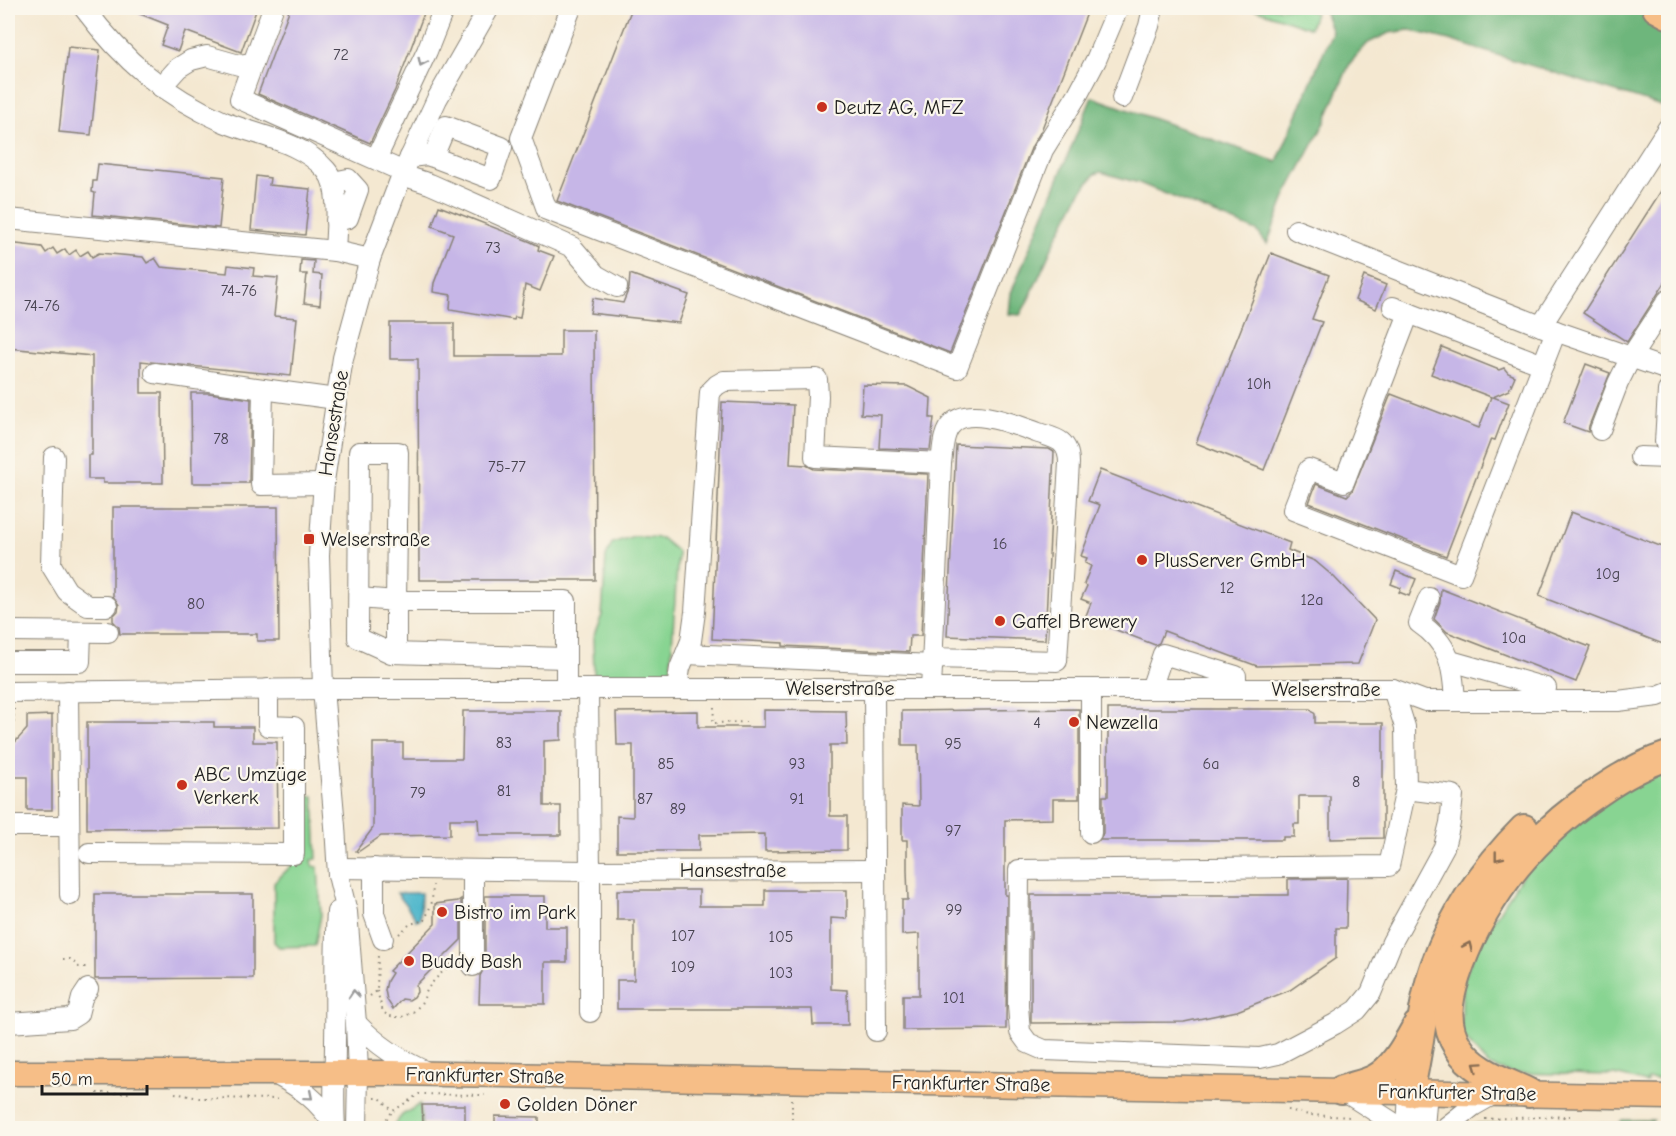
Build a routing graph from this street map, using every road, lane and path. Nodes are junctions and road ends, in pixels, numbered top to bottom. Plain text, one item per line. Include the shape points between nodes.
1 (84, 8) edge
2 (273, 8) edge
3 (444, 8) edge
4 (489, 8) edge
5 (571, 8) edge
6 (1118, 8) edge
7 (1153, 8) edge
8 (1657, 8) edge
9 (1668, 14) edge
10 (253, 63) junction
11 (161, 87) junction
12 (1122, 98) dead end
13 (1668, 128) edge
14 (433, 157) dead end
15 (376, 159) junction
16 (405, 168) junction
17 (8, 219) edge
18 (1296, 230) dead end
19 (334, 251) junction
20 (370, 259) junction
21 (617, 287) dead end
22 (1668, 300) edge
23 (1549, 329) junction
24 (1631, 357) junction
25 (1543, 365) junction
26 (1668, 370) edge
27 (155, 373) dead end
28 (263, 388) junction
29 (1668, 391) edge
30 (336, 399) junction
31 (1600, 430) dead end
32 (1667, 450) edge
33 (1640, 457) dead end
34 (54, 458) dead end
35 (941, 463) junction
36 (324, 484) junction
37 (359, 598) junction
38 (1429, 598) dead end
39 (396, 601) junction
40 (107, 606) dead end
41 (8, 631) edge
42 (81, 632) junction
43 (108, 632) dead end
44 (396, 653) junction
45 (686, 654) junction
46 (566, 658) junction
47 (933, 661) junction
48 (1451, 661) junction
49 (8, 662) edge
50 (323, 688) junction
51 (874, 688) junction
52 (932, 688) junction
53 (1546, 688) dead end
54 (268, 689) junction
55 (566, 689) junction
56 (588, 689) junction
57 (677, 689) junction
58 (714, 689) junction
59 (1092, 689) junction
60 (1151, 689) junction
61 (1236, 689) junction
62 (1393, 689) junction
63 (68, 691) junction
64 (11, 692) edge
65 (1668, 692) edge
66 (1455, 701) junction
67 (746, 722) dead end
68 (17, 741) dead end
69 (1668, 743) edge
70 (1668, 756) edge
71 (1406, 789) junction
72 (8, 826) edge
73 (69, 826) junction
74 (1091, 833) dead end
75 (89, 853) dead end
76 (374, 868) junction
77 (436, 869) junction
78 (473, 870) junction
79 (875, 870) junction
80 (590, 871) junction
81 (339, 877) junction
82 (70, 895) dead end
83 (387, 941) junction
84 (63, 959) dead end
85 (473, 959) joint
86 (88, 967) dead end
87 (88, 989) dead end
88 (377, 991) junction
89 (368, 998) dead end
90 (1437, 1004) junction
91 (590, 1012) dead end
92 (8, 1023) edge
93 (356, 1023) junction
94 (876, 1031) dead end
95 (8, 1073) edge
96 (273, 1073) junction
97 (334, 1073) junction
98 (358, 1073) junction
99 (432, 1074) junction
100 (1342, 1090) junction
101 (141, 1092) dead end
102 (169, 1092) dead end
103 (1418, 1092) junction
104 (88, 1093) dead end
105 (1496, 1093) junction
106 (1529, 1093) junction
107 (489, 1095) dead end
108 (1668, 1097) edge
109 (380, 1098) dead end
110 (285, 1099) dead end
111 (792, 1100) dead end
112 (1286, 1110) dead end
113 (393, 1111) junction
114 (1576, 1115) dead end
115 (1564, 1116) junction
116 (1359, 1119) dead end
117 (1482, 1119) dead end
118 (335, 1128) edge
119 (357, 1128) edge
120 (379, 1128) edge
121 (792, 1128) edge
122 (1398, 1128) edge
123 (1407, 1128) edge
124 (1424, 1128) edge
125 (1445, 1128) edge
126 (1557, 1128) edge

1 - 11 street via 117,49
2 - 10 street
3 -> 15 street
4 - 16 street, Hansestraße via 437,99
5 - 6 street via 521,138 548,210 957,368 1043,150 1096,60
7 - 12 street
8 - 9 highway
10 - 11 street via 239,65 207,56 191,60
10 - 15 street via 240,99
11 - 19 street via 184,103 226,122 297,148 327,171 333,182
13 - 23 street
14 - 16 street via 427,154
15 - 16 street
16 - 20 street, Hansestraße
16 - 21 street via 430,184 572,247 596,275
17 - 19 street
18 - 23 street
19 - 20 street
20 - 30 street, Hansestraße
22 - 24 street
23 - 24 street
23 - 25 street
24 - 26 street
24 - 31 street
25 - 25 street via 1401,310 1344,482 1309,469 1293,510 1461,575
27 - 28 street
28 - 30 street
28 - 36 street via 261,485
29 - 32 street
30 - 36 street, Hansestraße
32 - 33 street
34 - 40 street via 51,565 67,591 88,606
35 - 45 street via 815,457 817,379 724,381 717,385 710,392 695,612
35 - 47 street
35 - 47 street via 945,434 951,424 972,416 999,420 1060,441 1070,463 1057,661
36 - 50 street, Hansestraße via 319,555
37 - 39 street
37 - 39 street via 359,452 398,452
37 - 44 street via 358,638
38 - 48 street via 1419,623
39 - 44 street
39 - 46 street via 566,601
41 - 42 street
42 - 43 street
42 - 49 street via 80,662
44 - 46 street
45 - 47 street
45 - 57 street
46 - 55 street
47 - 52 street
48 - 53 street
48 - 66 street
50 - 54 street, Welserstraße
50 - 55 street, Welserstraße
50 - 81 street, Hansestraße
51 - 52 street, Welserstraße
51 - 58 street, Welserstraße
51 - 79 street
52 - 59 street, Welserstraße
54 - 63 street, Welserstraße
54 - 75 street via 268,726 294,727 294,854
55 - 56 street, Welserstraße
56 - 57 street, Welserstraße
56 - 80 street
57 - 58 street, Welserstraße
58 - 67 path via 713,723
59 - 60 street, Welserstraße
59 - 74 street
60 - 61 street, Welserstraße
60 - 61 street via 1163,654 1236,676
61 - 62 street, Welserstraße
62 - 66 street, Welserstraße via 1425,701
62 - 71 street via 1405,727
63 - 64 street, Welserstraße
63 - 73 street
64 - 68 path via 13,737
65 - 66 street, Welserstraße via 1618,702
69 -> 90 highway via 1616,761 1576,786 1539,814 1506,848 1460,910 1434,968
90 -> 70 highway via 1493,897 1546,832 1576,807 1642,765
71 - 71 street via 1453,795 1448,831 1444,847 1392,942 1371,993 1350,1015 1298,1045 1260,1058 1044,1050 1028,1043 1020,1032 1019,870 1389,866
72 - 73 street
73 - 82 street
76 - 77 street, Hansestraße
76 - 81 street, Hansestraße
76 - 83 street via 374,914
77 - 78 street, Hansestraße
77 - 83 path via 432,902 425,920 410,924
78 - 80 street, Hansestraße
78 - 85 street
79 - 80 street, Hansestraße
79 - 94 street
80 - 91 street
93 -> 81 street, Hansestraße via 347,916
81 - 97 street, Hansestraße
83 - 88 path via 377,957
84 - 86 path
85 - 88 path via 461,954 406,1017 383,1012
87 - 92 street via 78,1014 70,1018
88 - 89 path
90 - 100 highway via 1384,1073
90 - 103 highway via 1439,1031
106 -> 90 highway via 1475,1066 1463,1055 1452,1037 1448,1018
93 - 98 street, Hansestraße
93 - 99 street via 388,1052
95 - 96 main road, Frankfurter Straße
96 - 97 main road, Frankfurter Straße
96 -> 118 street, Frankfurter Straße via 313,1099
97 - 98 main road, Frankfurter Straße
97 - 118 street, Hansestraße
98 - 99 main road, Frankfurter Straße
98 - 119 street, Hansestraße
99 - 100 main road, Frankfurter Straße
100 - 103 main road, Frankfurter Straße
100 - 122 street
101 - 104 path
102 - 110 path via 199,1098
103 - 105 main road, Frankfurter Straße
103 - 123 street
103 - 124 street
105 - 106 main road, Frankfurter Straße
105 - 125 street
106 - 108 main road, Frankfurter Straße
107 - 113 path via 419,1094
109 - 113 path
111 - 121 path
112 - 116 path
113 - 120 path
114 - 115 path
115 - 117 path
115 - 126 path

